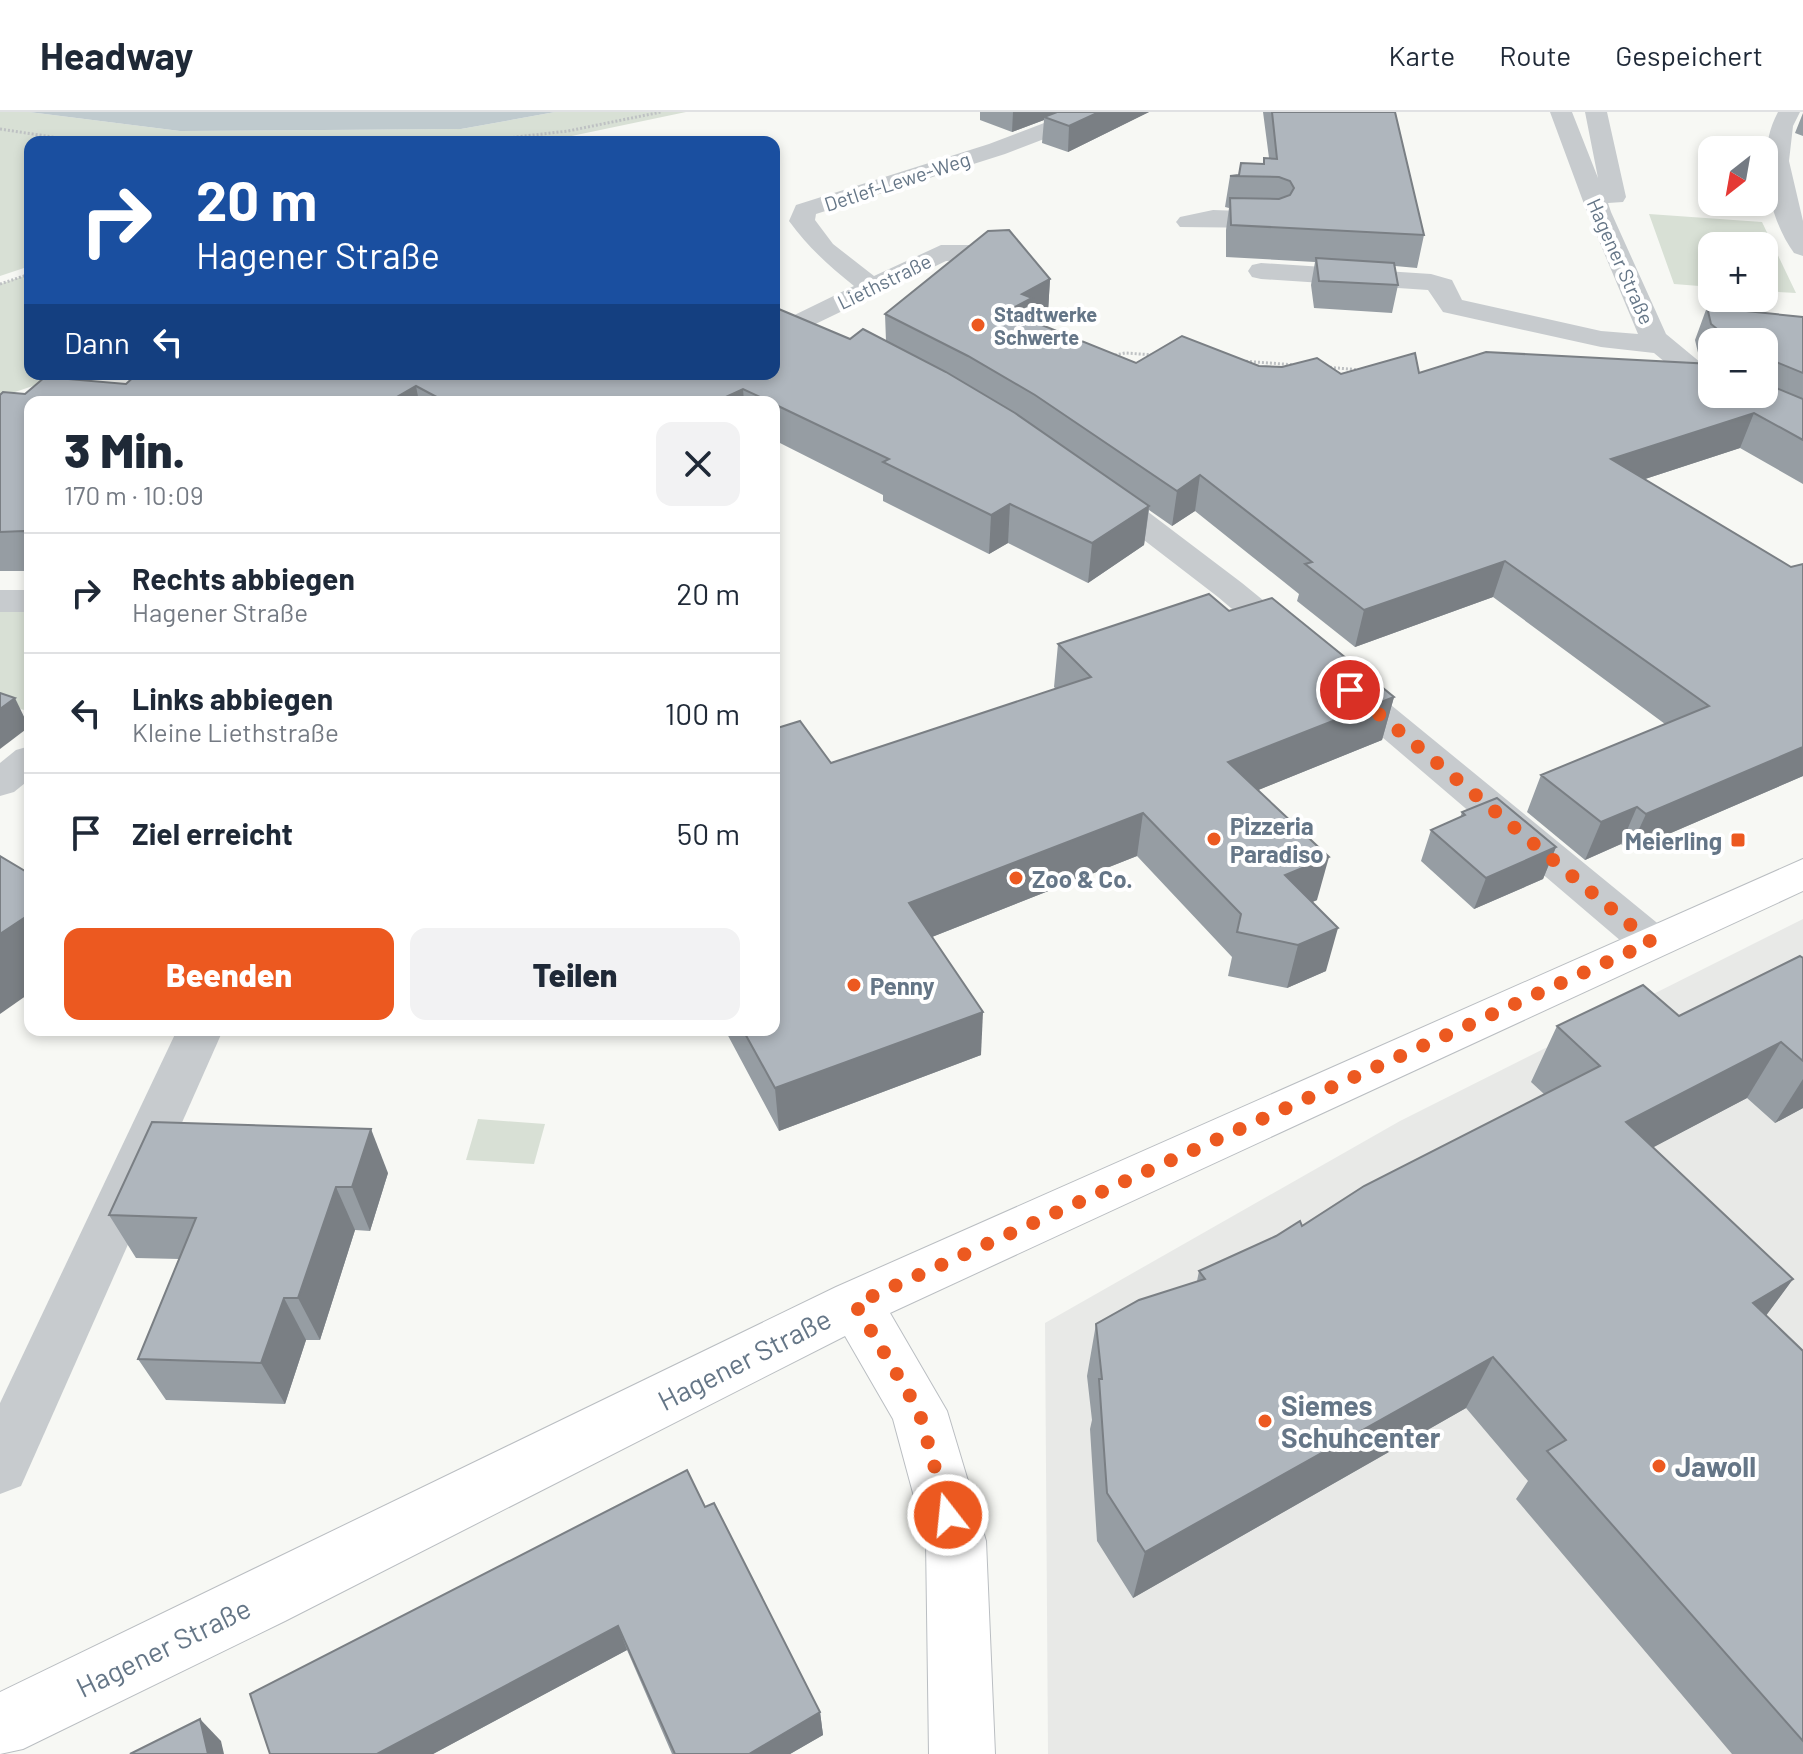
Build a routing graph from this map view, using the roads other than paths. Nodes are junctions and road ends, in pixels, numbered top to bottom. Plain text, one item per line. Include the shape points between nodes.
1 (1561, 112) edge
2 (1596, 112) edge
3 (1789, 112) edge
4 (1091, 113) edge
5 (1273, 220) edge
6 (1189, 222) dead end
7 (1803, 248) edge
8 (1001, 253) edge
9 (1261, 271) dead end
10 (872, 287) junction
11 (1639, 300) junction
12 (780, 335) edge
13 (1663, 345) junction
14 (1698, 375) edge
15 (1067, 466) edge
16 (0, 601) edge
17 (24, 601) edge
18 (24, 764) edge
19 (0, 783) edge
20 (1803, 874) edge
21 (1651, 942) junction
22 (197, 1036) edge
23 (855, 1304) junction
24 (0, 1466) edge
25 (0, 1726) edge
26 (962, 1754) edge

1 - 11 street, Hagener Straße
2 - 11 street
3 - 7 street via 1782,121 1778,177
4 - 10 street, Detlef-Lewe-Weg via 805,210 802,221 824,249
5 - 6 street
8 - 10 street, Liethstraße via 941,253
9 - 13 street via 1431,282 1443,286 1448,303 1461,308 1601,339
10 - 12 street, Liethstraße via 823,331
11 - 13 street, Hagener Straße via 1654,338
13 - 14 street, Hagener Straße
15 - 21 street via 1202,567
16 - 17 street
18 - 19 street
20 - 21 main road, Hagener Straße
21 - 23 main road, Hagener Straße
22 - 24 street
23 - 25 main road, Hagener Straße
23 - 26 main road via 919,1411 956,1541

